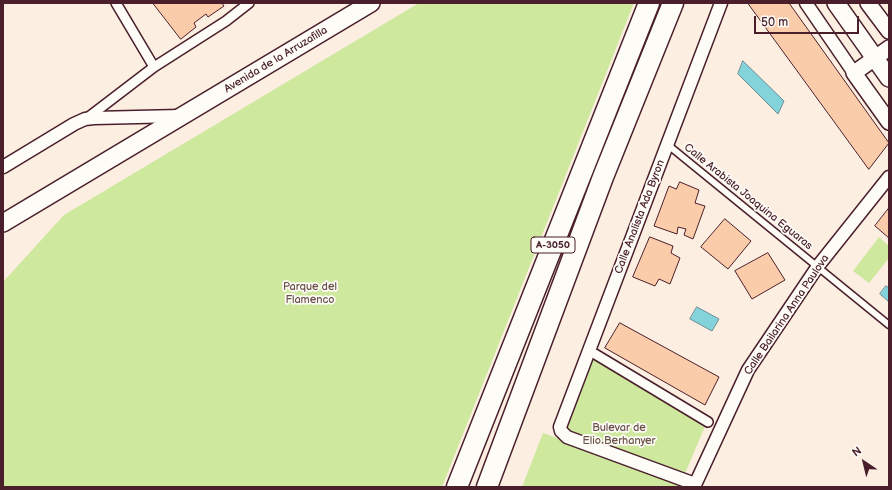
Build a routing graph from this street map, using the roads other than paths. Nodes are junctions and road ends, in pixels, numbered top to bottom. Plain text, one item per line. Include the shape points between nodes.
1 (116, 3) edge
2 (249, 3) edge
3 (371, 3) edge
4 (649, 3) edge
5 (721, 3) edge
6 (806, 3) edge
7 (836, 3) edge
8 (868, 3) edge
9 (672, 6) edge
10 (889, 31) edge
11 (889, 48) edge
12 (874, 58) junction
13 (154, 66) junction
14 (854, 73) junction
15 (889, 78) edge
16 (181, 116) junction
17 (85, 119) junction
18 (889, 122) edge
19 (668, 146) junction
20 (3, 167) edge
21 (889, 177) edge
22 (3, 223) edge
23 (818, 266) junction
24 (889, 325) edge
25 (595, 354) dead end
26 (708, 422) dead end
27 (698, 486) edge
28 (457, 487) edge
29 (487, 487) edge

1 - 13 street
2 - 13 street via 226,21
3 - 16 main road, Avenida de la Arruzafilla
4 - 28 highway, A-3050
5 - 19 street, Calle Analista Ada Byron
6 - 14 street
7 - 12 main road
8 - 10 street
9 - 29 highway, A-3050 via 600,185
11 - 12 street
12 - 14 street
12 - 15 main road
13 - 17 street
14 - 18 street
16 - 17 street, Avenida de la Arruzafilla
16 - 22 main road, Avenida de la Arruzafilla
17 - 20 street, Avenida de la Arruzafilla
19 - 23 lane, Calle Arabista Joaquina Eguaras
19 - 27 street, Calle Analista Ada Byron via 561,422 561,431 567,437
21 - 23 street, Calle Bailarina Anna Paulova
23 - 24 lane, Calle Arabista Joaquina Eguaras
23 - 27 street, Calle Bailarina Anna Paulova via 748,370
25 - 26 street

